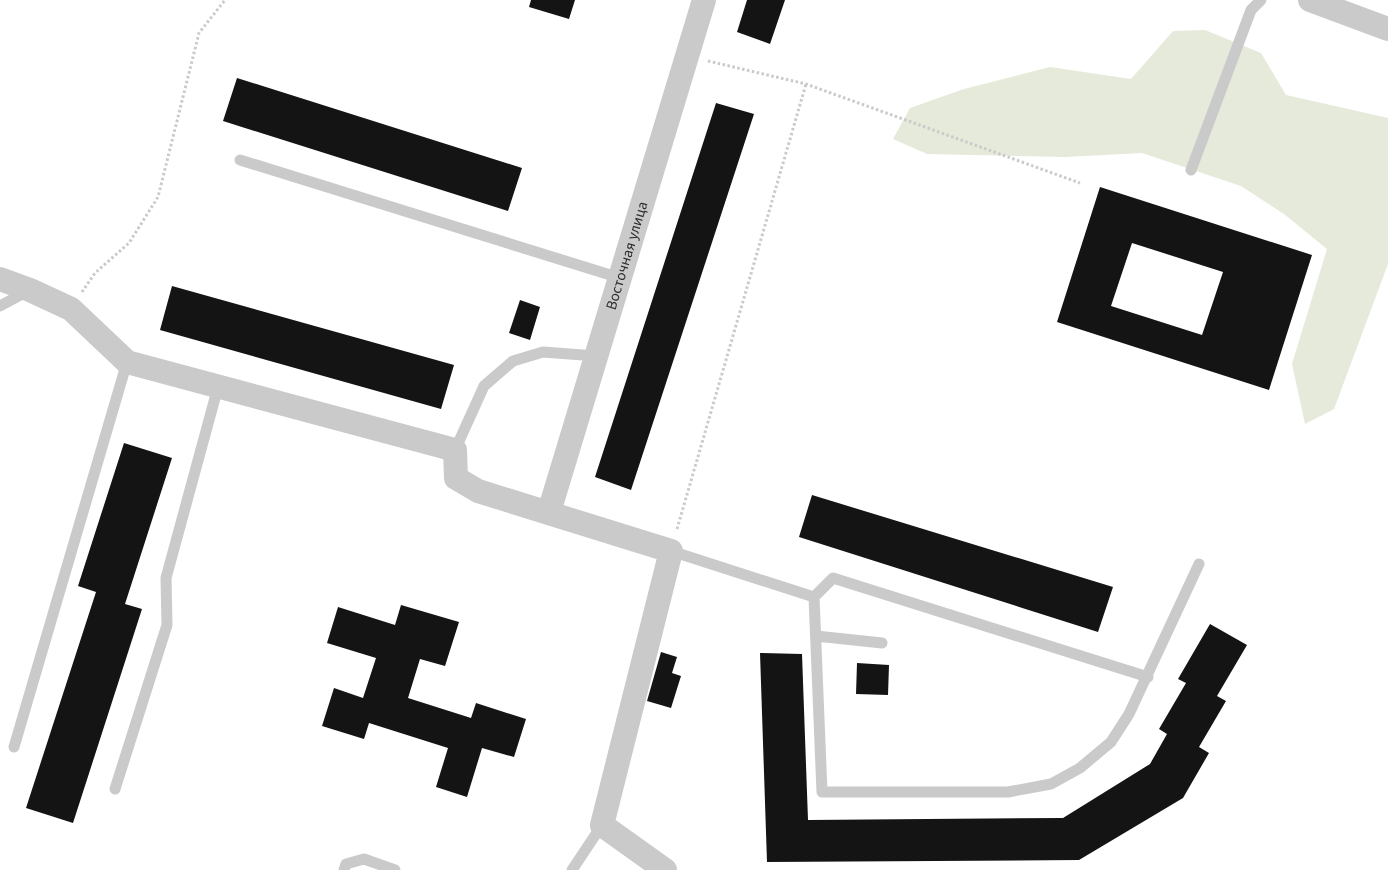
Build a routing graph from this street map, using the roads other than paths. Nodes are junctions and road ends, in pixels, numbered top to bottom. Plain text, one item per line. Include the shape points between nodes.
1 (704, 0) edge
2 (1261, 0) edge
3 (1310, 0) edge
4 (1388, 29) edge
5 (240, 160) dead end
6 (1191, 170) dead end
7 (620, 278) junction
8 (0, 279) edge
9 (30, 290) junction
10 (0, 306) edge
11 (596, 356) junction
12 (127, 362) junction
13 (218, 387) junction
14 (456, 450) junction
15 (550, 512) junction
16 (671, 551) junction
17 (1199, 564) dead end
18 (814, 597) junction
19 (816, 636) junction
20 (882, 643) dead end
21 (1148, 677) junction
22 (14, 746) dead end
23 (115, 790) dead end
24 (602, 825) junction
25 (344, 870) edge
26 (395, 870) edge
27 (572, 870) edge
28 (665, 870) edge

1 - 7 street, Восточная улица
2 - 6 lane via 1251,10
3 - 4 street
5 - 7 lane
7 - 11 street, Восточная улица
8 - 9 street
9 - 10 lane
9 - 12 street via 71,309
11 - 14 lane via 544,352 513,360 484,386
11 - 15 street, Восточная улица
12 - 13 street
12 - 22 lane
13 - 14 street
13 - 23 lane via 166,578 167,625
14 - 15 street via 456,478 478,491
15 - 16 street
16 - 18 lane
16 - 24 street
17 - 21 lane
18 - 19 lane
18 - 21 lane via 833,578
19 - 20 lane
19 - 21 lane via 822,792 1008,792 1051,784 1080,768 1111,742 1130,714
24 - 27 lane
24 - 28 street
25 - 26 lane via 346,864 364,859

